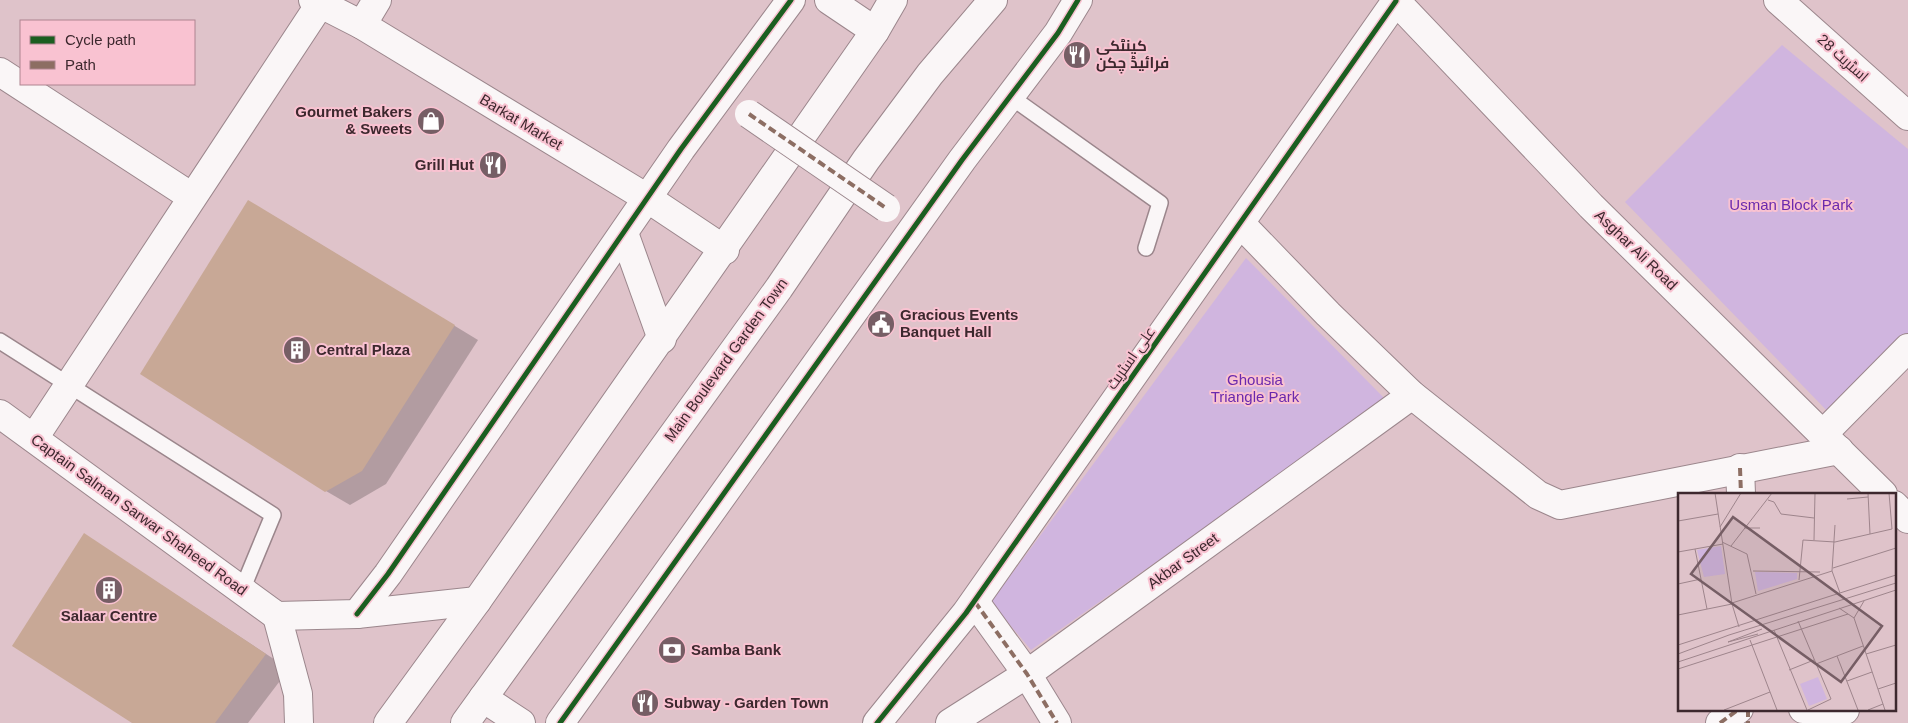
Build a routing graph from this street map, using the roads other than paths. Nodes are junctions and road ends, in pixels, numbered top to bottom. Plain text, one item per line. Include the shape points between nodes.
1 (377, 0) edge
2 (792, 0) edge
3 (830, 0) edge
4 (971, 0) edge
5 (992, 0) edge
6 (1078, 0) edge
7 (1395, 0) edge
8 (893, 1) edge
9 (316, 2) edge
10 (1791, 4) edge
11 (362, 26) junction
12 (875, 32) junction
13 (954, 46) junction
14 (0, 72) edge
15 (1011, 97) junction
16 (749, 114) dead end
17 (1908, 116) edge
18 (192, 197) junction
19 (648, 198) junction
20 (886, 208) dead end
21 (1241, 224) junction
22 (624, 233) junction
23 (1146, 248) dead end
24 (725, 250) junction
25 (662, 339) junction
26 (0, 341) edge
27 (1908, 348) edge
28 (69, 385) junction
29 (1412, 395) junction
30 (0, 414) edge
31 (34, 438) junction
32 (1831, 442) junction
33 (1741, 481) edge
34 (1882, 493) edge
35 (1896, 507) edge
36 (1908, 519) edge
37 (242, 590) junction
38 (478, 601) junction
39 (974, 602) junction
40 (357, 614) junction
41 (276, 616) junction
42 (1027, 674) junction
43 (483, 698) junction
44 (1738, 710) edge
45 (1748, 710) edge
46 (299, 723) edge
47 (388, 723) edge
48 (465, 723) edge
49 (521, 723) edge
50 (560, 723) edge
51 (877, 723) edge
52 (950, 723) edge
53 (1057, 723) edge
54 (1720, 723) edge
55 (1748, 723) edge

1 - 11 street
2 - 19 street
3 - 12 street
4 - 13 street
5 - 13 street, Main Boulevard Garden Town
6 - 15 street
7 - 21 street, علی اسٹریٹ
7 - 32 street, Asghar Ali Road via 1591,206
8 - 12 street
9 - 11 street, Barkat Market
9 - 18 street
10 - 17 street, اسٹریٹ 28
11 - 19 street, Barkat Market
12 - 24 street
13 - 43 street, Main Boulevard Garden Town via 866,160 773,296
14 - 18 street
15 - 23 lane via 1160,203
15 - 50 street via 962,160
16 - 20 street, bridge
18 - 28 street
19 - 22 street
19 - 24 street, Barkat Market
21 - 29 street
21 - 39 street, علی اسٹریٹ
22 - 25 street
22 - 40 street
24 - 25 street
25 - 38 street
26 - 28 lane
27 - 32 street
28 - 31 street
28 - 37 lane via 273,516
29 - 33 street via 1538,495 1560,504
29 - 42 street, Akbar Street
30 - 31 street, Captain Salman Sarwar Shaheed Road
31 - 37 street, Captain Salman Sarwar Shaheed Road
32 - 33 street
32 - 34 street, Asghar Ali Road
35 - 36 street
37 - 41 street, Captain Salman Sarwar Shaheed Road
38 - 40 street
38 - 47 street
39 - 42 street
39 - 51 street, علی اسٹریٹ
40 - 41 street
41 - 46 street via 298,694
42 - 52 street, Akbar Street
42 - 53 street
43 - 48 street, Main Boulevard Garden Town
43 - 49 street
44 - 54 street
45 - 55 street

